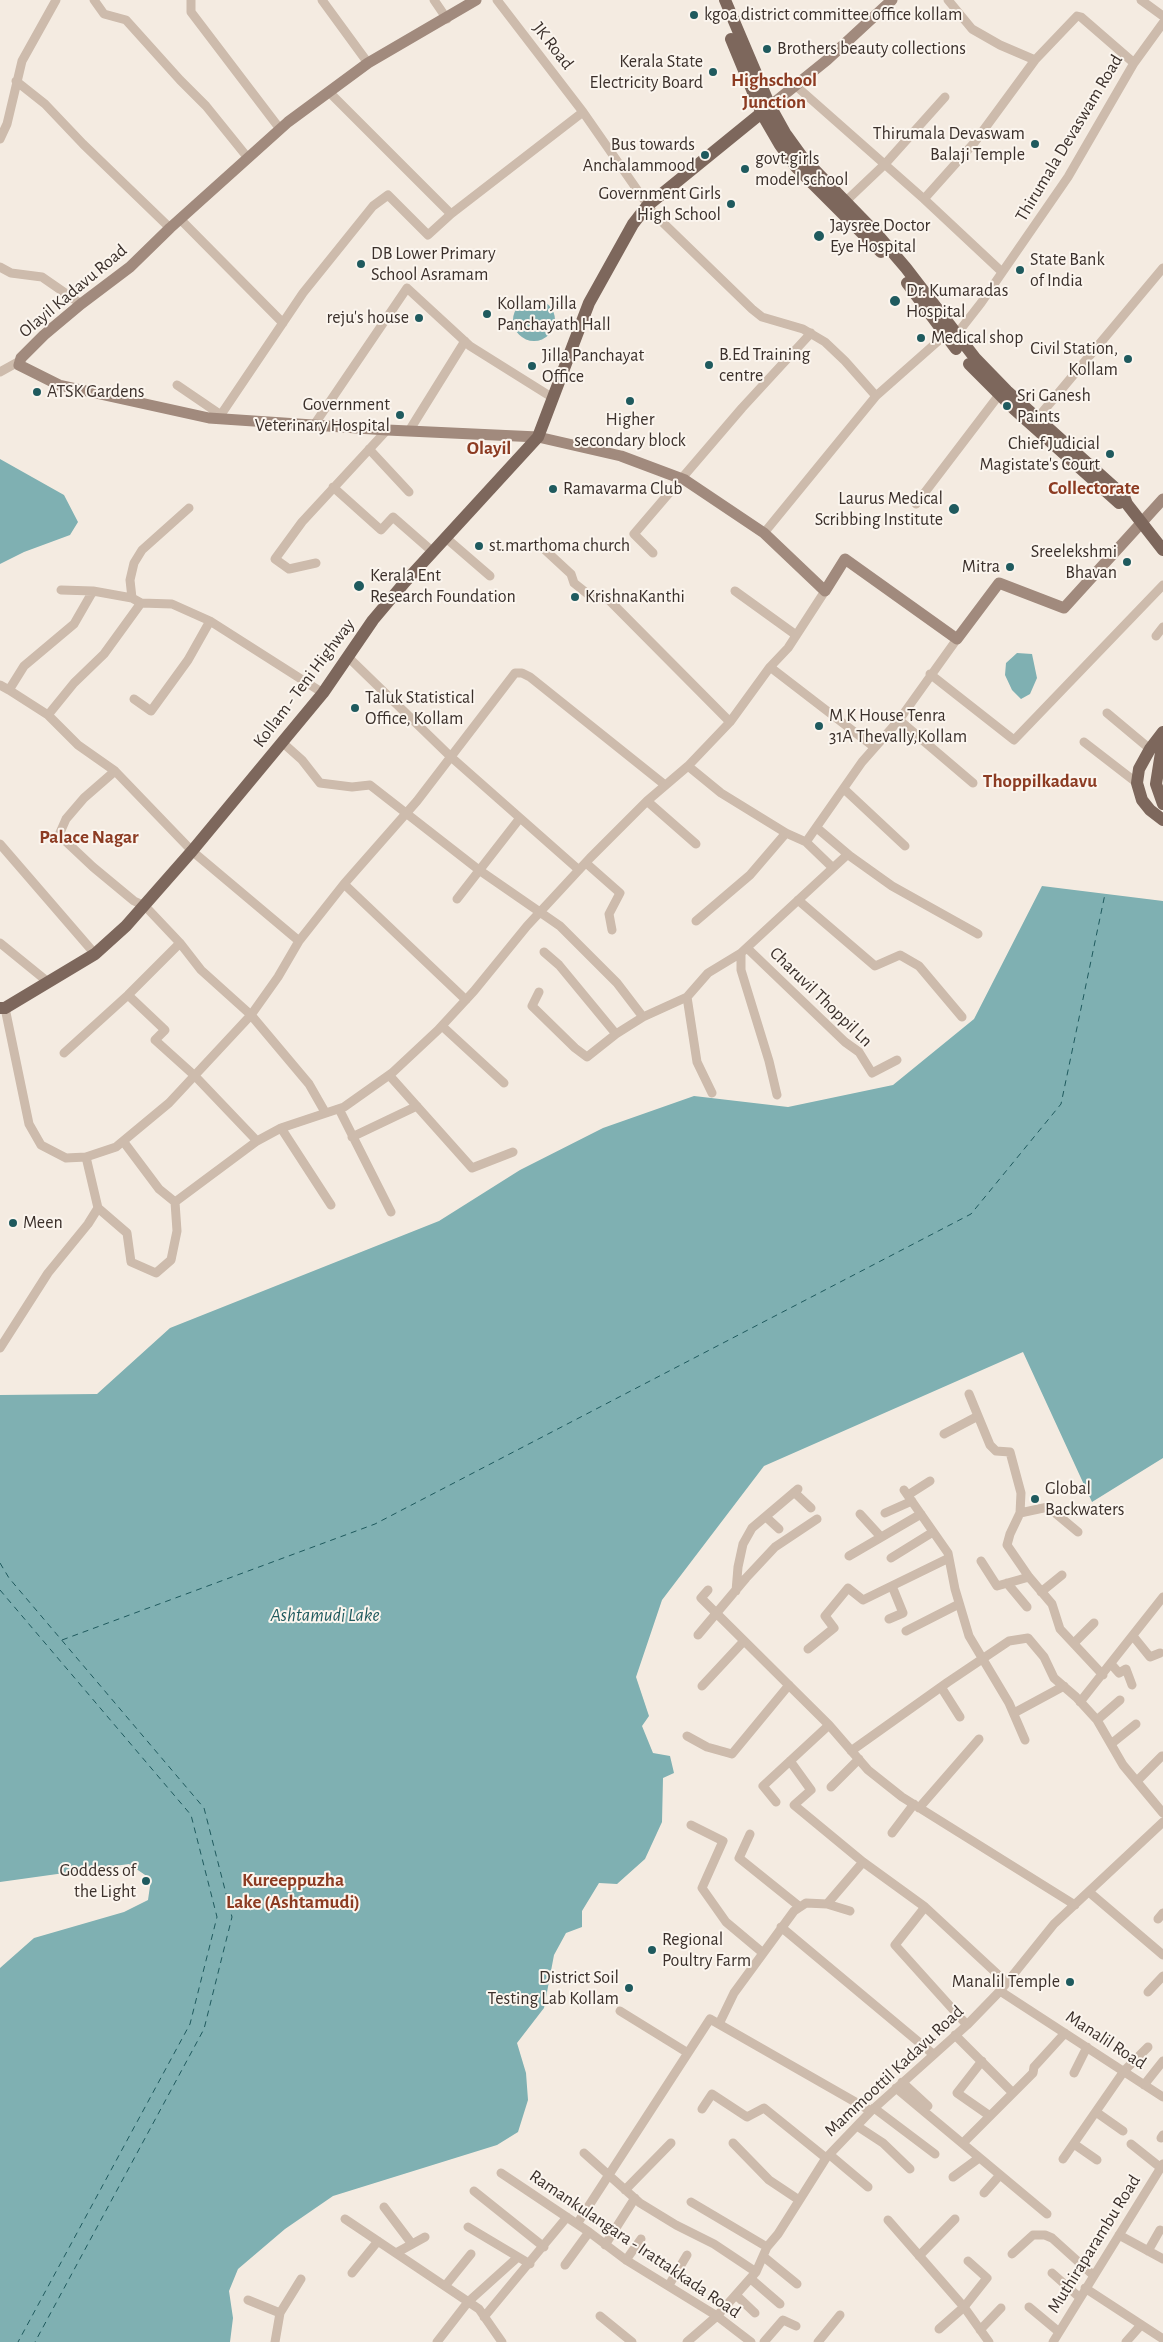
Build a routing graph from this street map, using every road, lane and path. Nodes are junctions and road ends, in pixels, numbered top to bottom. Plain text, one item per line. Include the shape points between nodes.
1 (56, 0) edge
2 (94, 0) edge
3 (191, 0) edge
4 (322, 0) edge
5 (434, 0) edge
6 (476, 0) edge
7 (497, 0) edge
8 (716, 0) edge
9 (725, 0) edge
10 (948, 0) edge
11 (1141, 0) edge
12 (889, 1) edge
13 (1163, 16) edge
14 (447, 19) junction
15 (1163, 23) edge
16 (1035, 60) junction
17 (368, 63) junction
18 (1134, 63) junction
19 (16, 81) junction
20 (796, 86) junction
21 (329, 92) junction
22 (944, 97) dead end
23 (766, 110) junction
24 (583, 112) junction
25 (280, 129) junction
26 (0, 139) edge
27 (248, 158) junction
28 (884, 164) junction
29 (924, 198) junction
30 (845, 202) junction
31 (647, 206) junction
32 (450, 214) junction
33 (180, 219) junction
34 (170, 228) junction
35 (0, 267) edge
36 (1163, 268) edge
37 (1002, 272) junction
38 (81, 304) junction
39 (282, 323) junction
40 (811, 333) junction
41 (951, 335) junction
42 (465, 342) junction
43 (18, 362) junction
44 (0, 372) edge
45 (177, 384) dead end
46 (999, 395) junction
47 (876, 396) junction
48 (553, 398) junction
49 (220, 417) junction
50 (1035, 422) junction
51 (314, 425) junction
52 (387, 430) junction
53 (409, 431) junction
54 (538, 437) junction
55 (369, 449) junction
56 (682, 479) junction
57 (333, 487) junction
58 (409, 492) dead end
59 (1163, 499) edge
60 (916, 504) dead end
61 (189, 508) dead end
62 (1142, 521) junction
63 (764, 533) junction
64 (446, 538) junction
65 (544, 549) dead end
66 (1163, 550) edge
67 (433, 552) junction
68 (653, 553) dead end
69 (316, 563) dead end
70 (490, 576) dead end
71 (1163, 586) edge
72 (61, 590) dead end
73 (93, 591) junction
74 (735, 591) dead end
75 (825, 591) junction
76 (132, 598) junction
77 (141, 603) junction
78 (210, 621) junction
79 (1163, 627) edge
80 (796, 635) junction
81 (1156, 636) dead end
82 (957, 639) junction
83 (349, 658) junction
84 (770, 667) junction
85 (930, 674) junction
86 (0, 685) edge
87 (9, 690) junction
88 (323, 693) junction
89 (134, 699) dead end
90 (1107, 714) dead end
91 (48, 715) junction
92 (898, 720) junction
93 (730, 722) junction
94 (1163, 732) edge
95 (1163, 740) edge
96 (1084, 742) dead end
97 (283, 743) junction
98 (874, 747) junction
99 (1150, 749) junction
100 (451, 757) junction
101 (688, 766) junction
102 (116, 772) junction
103 (973, 783) dead end
104 (1137, 783) junction
105 (665, 785) junction
106 (844, 789) junction
107 (647, 801) junction
108 (1163, 804) edge
109 (406, 813) junction
110 (520, 818) junction
111 (1163, 820) edge
112 (817, 828) junction
113 (786, 833) junction
114 (806, 842) junction
115 (0, 844) edge
116 (696, 844) dead end
117 (905, 846) dead end
118 (192, 851) junction
119 (848, 854) junction
120 (586, 862) junction
121 (833, 868) junction
122 (478, 870) junction
123 (579, 870) junction
124 (344, 884) junction
125 (457, 899) dead end
126 (798, 900) junction
127 (145, 906) junction
128 (540, 913) junction
129 (696, 921) dead end
130 (612, 930) dead end
131 (978, 934) dead end
132 (299, 941) junction
133 (0, 943) edge
134 (180, 943) junction
135 (744, 951) junction
136 (544, 952) dead end
137 (95, 954) junction
138 (48, 982) junction
139 (539, 992) dead end
140 (128, 995) junction
141 (686, 997) junction
142 (466, 1000) junction
143 (2, 1008) edge
144 (251, 1015) junction
145 (962, 1017) dead end
146 (643, 1018) junction
147 (442, 1026) junction
148 (616, 1034) junction
149 (64, 1054) dead end
150 (897, 1060) dead end
151 (389, 1075) junction
152 (195, 1076) junction
153 (504, 1083) dead end
154 (712, 1093) dead end
155 (777, 1095) dead end
156 (417, 1106) junction
157 (338, 1109) junction
158 (325, 1112) junction
159 (281, 1128) junction
160 (352, 1137) junction
161 (257, 1141) junction
162 (123, 1142) junction
163 (513, 1152) dead end
164 (86, 1157) junction
165 (175, 1202) junction
166 (331, 1205) dead end
167 (98, 1208) junction
168 (390, 1212) dead end
169 (0, 1348) edge
170 (970, 1394) dead end
171 (978, 1416) junction
172 (944, 1434) dead end
173 (930, 1481) dead end
174 (908, 1495) junction
175 (811, 1508) dead end
176 (885, 1513) dead end
177 (1020, 1513) junction
178 (860, 1514) dead end
179 (921, 1514) junction
180 (766, 1517) junction
181 (816, 1519) dead end
182 (779, 1529) dead end
183 (933, 1532) junction
184 (1078, 1532) dead end
185 (880, 1537) junction
186 (849, 1556) dead end
187 (892, 1558) dead end
188 (949, 1558) junction
189 (981, 1561) dead end
190 (1062, 1575) dead end
191 (1029, 1578) junction
192 (1007, 1583) junction
193 (892, 1586) junction
194 (708, 1590) dead end
195 (736, 1591) junction
196 (1042, 1592) junction
197 (1163, 1597) edge
198 (959, 1604) junction
199 (1027, 1606) dead end
200 (717, 1614) junction
201 (889, 1619) dead end
202 (1094, 1623) dead end
203 (906, 1631) dead end
204 (698, 1636) dead end
205 (1133, 1636) junction
206 (743, 1642) junction
207 (1074, 1643) junction
208 (808, 1649) dead end
209 (1160, 1653) dead end
210 (981, 1660) junction
211 (1111, 1664) junction
212 (1103, 1674) junction
213 (789, 1685) junction
214 (1132, 1685) dead end
215 (702, 1686) dead end
216 (1064, 1686) junction
217 (941, 1687) junction
218 (1120, 1700) dead end
219 (1080, 1702) junction
220 (1014, 1713) junction
221 (960, 1717) dead end
222 (1098, 1720) junction
223 (1136, 1724) dead end
224 (828, 1725) junction
225 (687, 1736) dead end
226 (979, 1739) dead end
227 (1025, 1740) dead end
228 (1111, 1744) junction
229 (851, 1751) junction
230 (1162, 1756) edge
231 (858, 1760) junction
232 (790, 1761) junction
233 (1137, 1781) junction
234 (831, 1787) dead end
235 (776, 1802) dead end
236 (916, 1806) junction
237 (1163, 1812) edge
238 (1163, 1823) edge
239 (691, 1825) dead end
240 (892, 1833) dead end
241 (750, 1834) dead end
242 (864, 1862) junction
243 (1089, 1892) junction
244 (827, 1904) junction
245 (1075, 1905) junction
246 (800, 1907) junction
247 (925, 1907) junction
248 (850, 1911) dead end
249 (782, 1927) junction
250 (762, 1953) junction
251 (1163, 1955) edge
252 (1163, 1976) edge
253 (1007, 1983) junction
254 (1148, 1992) dead end
255 (1003, 1993) junction
256 (620, 2011) dead end
257 (719, 2024) junction
258 (967, 2025) junction
259 (1065, 2033) junction
260 (956, 2035) junction
261 (1086, 2047) junction
262 (1148, 2047) dead end
263 (688, 2052) junction
264 (933, 2054) junction
265 (982, 2061) junction
266 (1163, 2061) edge
267 (1124, 2071) junction
268 (1074, 2072) dead end
269 (899, 2085) junction
270 (1144, 2085) junction
271 (1014, 2093) junction
272 (1163, 2097) edge
273 (928, 2106) dead end
274 (873, 2109) junction
275 (702, 2110) dead end
276 (1096, 2112) junction
277 (990, 2116) junction
278 (857, 2126) junction
279 (1122, 2131) dead end
280 (671, 2142) dead end
281 (733, 2143) dead end
282 (963, 2144) junction
283 (1074, 2144) junction
284 (1131, 2144) dead end
285 (584, 2153) dead end
286 (935, 2154) dead end
287 (828, 2157) junction
288 (979, 2158) junction
289 (1063, 2160) dead end
290 (1097, 2160) dead end
291 (1162, 2166) edge
292 (910, 2169) dead end
293 (501, 2173) dead end
294 (608, 2175) junction
295 (1000, 2175) junction
296 (953, 2177) dead end
297 (868, 2187) dead end
298 (625, 2190) junction
299 (474, 2191) dead end
300 (984, 2193) dead end
301 (635, 2198) junction
302 (799, 2200) junction
303 (691, 2202) dead end
304 (384, 2207) dead end
305 (1048, 2214) dead end
306 (567, 2217) junction
307 (346, 2219) dead end
308 (955, 2219) dead end
309 (888, 2220) dead end
310 (577, 2224) junction
311 (468, 2227) dead end
312 (1160, 2230) dead end
313 (589, 2232) junction
314 (1119, 2235) junction
315 (425, 2237) dead end
316 (641, 2239) dead end
317 (378, 2242) junction
318 (412, 2244) junction
319 (605, 2245) junction
320 (544, 2247) junction
321 (767, 2247) junction
322 (1148, 2251) junction
323 (396, 2253) junction
324 (470, 2254) dead end
325 (1012, 2254) dead end
326 (687, 2255) dead end
327 (919, 2256) junction
328 (518, 2257) junction
329 (764, 2257) junction
330 (1163, 2259) edge
331 (626, 2260) junction
332 (968, 2262) dead end
333 (530, 2264) junction
334 (565, 2265) dead end
335 (352, 2273) dead end
336 (1052, 2273) dead end
337 (1093, 2275) junction
338 (753, 2276) junction
339 (301, 2279) dead end
340 (797, 2284) dead end
341 (669, 2285) junction
342 (444, 2286) junction
343 (1085, 2288) junction
344 (736, 2295) junction
345 (1079, 2297) junction
346 (248, 2300) dead end
347 (468, 2302) junction
348 (780, 2304) dead end
349 (964, 2307) junction
350 (1001, 2308) dead end
351 (1029, 2308) dead end
352 (280, 2313) junction
353 (755, 2313) dead end
354 (840, 2315) dead end
355 (600, 2316) dead end
356 (717, 2316) junction
357 (484, 2318) junction
358 (1141, 2325) junction
359 (796, 2326) dead end
360 (939, 2329) dead end
361 (980, 2330) junction
362 (1059, 2332) junction
363 (1163, 2339) edge
364 (275, 2342) edge
365 (437, 2342) edge
366 (502, 2342) edge
367 (632, 2342) edge
368 (687, 2342) edge
369 (751, 2342) edge
370 (764, 2342) edge
371 (818, 2342) edge
372 (989, 2342) edge
373 (1052, 2342) edge
374 (1126, 2342) edge

1 - 19 street via 22,60
2 - 27 street via 104,14 126,20 206,106
3 - 25 street via 191,12
4 - 17 street
5 - 14 street
6 - 14 street, Olayil Kadavu Road
7 - 24 street, JK Road
8 - 23 main road
9 - 23 main road
10 - 16 street via 972,29 1000,46
11 - 13 street
12 - 20 street
14 - 17 street, Olayil Kadavu Road
15 - 18 street, Thirumala Devaswam Road
16 - 18 street via 1078,16
16 - 29 street via 974,143
17 - 21 street, Olayil Kadavu Road
18 - 37 street, Thirumala Devaswam Road via 1068,177
19 - 26 street via 11,111
19 - 34 street via 45,104
20 - 23 street
20 - 28 street
21 - 25 street, Olayil Kadavu Road
21 - 32 street
22 - 28 street
23 - 30 main road via 803,158
23 - 31 main road, Kollam - Teni Highway
23 - 41 main road via 780,145 796,167 870,240
24 - 31 street, JK Road
24 - 32 street
25 - 27 street, Olayil Kadavu Road
27 - 33 street, Olayil Kadavu Road
28 - 29 street
28 - 30 street
29 - 37 street
30 - 41 main road via 906,268
31 - 40 street, JK Road via 762,317
31 - 48 main road, Kollam - Teni Highway via 633,224 589,304
32 - 39 street via 428,235 388,195 373,206
33 - 34 street, Olayil Kadavu Road
33 - 39 street
34 - 38 street, Olayil Kadavu Road via 130,267
35 - 38 street via 10,272 42,277
36 - 50 street
37 - 41 street, Thirumala Devaswam Road
38 - 43 street, Olayil Kadavu Road
39 - 49 street
40 - 47 street, JK Road via 845,361
40 - 56 street
41 - 46 main road via 962,356
41 - 47 street, Thirumala Devaswam Road
41 - 50 main road
42 - 48 street
42 - 51 street via 407,288
42 - 53 street
43 - 44 street
43 - 49 street, Olayil Kadavu Road via 27,371 59,385
45 - 49 street
46 - 50 main road
46 - 60 street
47 - 63 street, Thirumala Devaswam Road
48 - 54 main road, Kollam - Teni Highway
49 - 51 street, Olayil Kadavu Road
50 - 62 main road
51 - 52 street, Olayil Kadavu Road
52 - 53 street, Olayil Kadavu Road
52 - 55 street
53 - 54 street, Olayil Kadavu Road
54 - 56 street, Olayil Kadavu Road via 621,456
54 - 64 main road, Kollam - Teni Highway
55 - 57 street
55 - 58 street
56 - 63 street, Olayil Kadavu Road
56 - 68 street via 634,534
57 - 67 street via 381,530 392,517
57 - 69 street via 275,559 289,569
59 - 62 street
61 - 76 street via 142,550 131,575
62 - 66 main road
62 - 82 street via 1064,608 999,583
63 - 75 street, Olayil Kadavu Road
64 - 67 main road, Kollam - Teni Highway
64 - 70 street
65 - 93 street via 589,595 606,597
67 - 83 main road, Kollam - Teni Highway via 373,620
71 - 85 street via 1014,740
72 - 73 street
73 - 76 street
73 - 87 street via 74,624 24,666
74 - 80 street
75 - 80 street
75 - 82 street via 845,559
76 - 77 street
77 - 78 street via 172,604
77 - 91 street via 104,654
78 - 88 street
78 - 89 street via 188,660 151,711
79 - 81 street
80 - 84 street
82 - 85 street
83 - 88 main road, Kollam - Teni Highway
83 - 100 street
84 - 93 street
84 - 98 street
85 - 92 street
86 - 87 street
87 - 91 street
88 - 97 main road, Kollam - Teni Highway
90 - 99 street
91 - 102 street via 78,745
92 - 98 street
92 - 103 street
93 - 101 street
94 - 99 main road
95 - 108 main road via 1156,784
96 - 104 street
97 - 109 street via 320,783 352,788 370,785
97 - 118 main road, Kollam - Teni Highway
98 - 106 street
99 - 104 main road via 1139,769
100 - 105 street via 514,673 518,672 530,677
100 - 109 street
100 - 110 street
101 - 105 street
101 - 113 street via 721,793
102 - 118 street
102 - 127 street via 84,798 66,819 59,835 134,902
104 - 111 main road via 1142,800
105 - 107 street
106 - 112 street
106 - 117 street
107 - 116 street
107 - 120 street
109 - 122 street
109 - 124 street
110 - 122 street
110 - 123 street
112 - 114 street
112 - 119 street
113 - 114 street
113 - 129 street via 750,875
114 - 121 street
115 - 137 street
118 - 127 main road, Kollam - Teni Highway
118 - 132 street
119 - 121 street
119 - 131 street via 892,886
120 - 123 street
120 - 130 street via 620,893 610,914
121 - 126 street
122 - 125 street
122 - 128 street
123 - 128 street
124 - 132 street
124 - 142 street
126 - 135 street
126 - 145 street via 875,966 900,955 919,966
127 - 134 street
127 - 137 main road, Kollam - Teni Highway
128 - 142 street
128 - 146 street via 560,926 617,983
132 - 144 street
133 - 138 street
134 - 140 street
134 - 144 street via 201,970
135 - 141 street via 708,973
135 - 150 street, Charuvil Thoppil Ln via 859,1052 872,1073
135 - 155 street via 741,970
136 - 148 street via 559,965
137 - 138 main road, Kollam - Teni Highway
138 - 143 main road, Kollam - Teni Highway
139 - 148 street via 532,1006 587,1057
140 - 149 street
140 - 152 street via 165,1030 155,1040
141 - 146 street
141 - 154 street via 697,1062
142 - 147 street
143 - 164 street via 29,1124 42,1145 66,1158
144 - 152 street
144 - 158 street via 309,1084
146 - 148 street
147 - 151 street
147 - 153 street
151 - 156 street
151 - 157 street
152 - 161 street
152 - 162 street
156 - 160 street
156 - 163 street via 472,1168
157 - 158 street
157 - 160 street
158 - 159 street
159 - 161 street
159 - 166 street
160 - 168 street
161 - 165 street
162 - 164 street
162 - 165 street via 159,1189
164 - 167 street
165 - 167 street via 177,1231 171,1260 156,1273 131,1262 127,1233
167 - 169 street via 48,1273
170 - 171 street
171 - 172 street
171 - 177 street via 996,1452 1010,1452 1021,1493
173 - 174 street
174 - 176 street
174 - 179 street
175 - 180 street via 796,1491
177 - 184 street via 1048,1507
177 - 191 street via 1007,1545
178 - 185 street
179 - 183 street
179 - 185 street
180 - 182 street
180 - 195 street via 752,1528 743,1544
181 - 195 street via 776,1547
183 - 187 street
183 - 188 street
185 - 186 street
188 - 193 street
188 - 198 street
189 - 192 street via 997,1586
190 - 196 street
191 - 192 street
191 - 196 street
192 - 199 street
193 - 201 street via 903,1612
193 - 208 street via 863,1600 848,1588 825,1616 834,1628
194 - 200 street via 701,1598
195 - 200 street
196 - 207 street via 1052,1604 1060,1630
197 - 205 street
198 - 203 street
198 - 210 street via 968,1636
200 - 204 street
200 - 206 street
202 - 207 street
205 - 209 street via 1150,1657
205 - 211 street
206 - 213 street
206 - 215 street
207 - 212 street
210 - 216 street via 1009,1641 1028,1638 1044,1657 1054,1678
210 - 217 street
210 - 220 street
211 - 212 street
211 - 214 street via 1119,1673 1126,1669
212 - 219 street
213 - 224 street
213 - 225 street via 732,1754 707,1747
216 - 219 street
216 - 220 street
217 - 221 street
217 - 229 street
218 - 222 street
219 - 222 street
220 - 227 street
222 - 228 street
223 - 228 street
224 - 229 street
224 - 232 street
226 - 236 street
228 - 233 street
229 - 231 street
230 - 233 street
231 - 234 street
231 - 236 street
232 - 235 street via 763,1786
232 - 242 street via 811,1790 794,1805
233 - 237 street
236 - 240 street
236 - 245 street
238 - 243 street, Mammoottil Kadavu Road
239 - 250 street via 723,1841 702,1888 726,1922
241 - 246 street via 739,1858
242 - 244 street
242 - 247 street
243 - 245 street, Mammoottil Kadavu Road
243 - 251 street
244 - 246 street via 806,1903
244 - 248 street
245 - 253 street, Mammoottil Kadavu Road via 1054,1924
246 - 249 street
247 - 253 street
247 - 258 street via 896,1945
249 - 250 street
249 - 264 street
250 - 257 street via 734,1993
252 - 254 street
253 - 255 street, Mammoottil Kadavu Road
255 - 258 street, Mammoottil Kadavu Road
255 - 259 street, Manalil Road
256 - 263 street
257 - 263 street via 710,2019
257 - 274 street
258 - 260 street, Mammoottil Kadavu Road
259 - 261 street, Manalil Road
259 - 271 street
260 - 264 street, Mammoottil Kadavu Road
260 - 265 street
261 - 267 street, Manalil Road
261 - 268 street
262 - 267 street
263 - 294 street
264 - 269 street, Mammoottil Kadavu Road
265 - 271 street
265 - 277 street via 957,2093
266 - 270 street
267 - 270 street, Manalil Road
267 - 276 street
269 - 273 street
269 - 274 street, Mammoottil Kadavu Road
269 - 282 street
270 - 272 street, Manalil Road
271 - 277 street
274 - 278 street, Mammoottil Kadavu Road
274 - 286 street
275 - 287 street via 712,2094 747,2117 764,2108
276 - 279 street
276 - 283 street
277 - 282 street
278 - 287 street, Mammoottil Kadavu Road
278 - 292 street
280 - 298 street
281 - 302 street via 769,2180
282 - 288 street
283 - 289 street
283 - 290 street
284 - 291 street
285 - 294 street
287 - 297 street
287 - 302 street, Mammoottil Kadavu Road
288 - 295 street
288 - 296 street
291 - 314 street, Muthiraparambu Road
293 - 306 street, Ramankulangara - Irattakkada Road
294 - 298 street
294 - 310 street
295 - 300 street
295 - 305 street
298 - 301 street
299 - 320 street
301 - 319 street
301 - 338 street via 676,2226 714,2244
302 - 321 street, Mammoottil Kadavu Road
303 - 321 street
304 - 318 street
306 - 310 street, Ramankulangara - Irattakkada Road
306 - 320 street
307 - 317 street
308 - 327 street
309 - 327 street
310 - 313 street, Ramankulangara - Irattakkada Road
311 - 328 street
312 - 322 street
313 - 319 street, Ramankulangara - Irattakkada Road
313 - 334 street
314 - 322 street
314 - 337 street, Muthiraparambu Road
315 - 318 street
316 - 331 street
317 - 323 street
317 - 335 street
318 - 323 street
319 - 331 street, Ramankulangara - Irattakkada Road
320 - 333 street
321 - 329 street, Mammoottil Kadavu Road
322 - 330 street
323 - 342 street
324 - 342 street
325 - 337 street via 1033,2235 1045,2235
326 - 341 street
327 - 349 street
328 - 333 street
328 - 347 street
329 - 338 street, Mammoottil Kadavu Road
329 - 340 street
331 - 341 street, Ramankulangara - Irattakkada Road
332 - 349 street via 987,2278
333 - 357 street
336 - 345 street
337 - 343 street, Muthiraparambu Road
338 - 344 street, Mammoottil Kadavu Road
338 - 348 street
339 - 352 street
341 - 356 street, Ramankulangara - Irattakkada Road
342 - 347 street
343 - 345 street, Muthiraparambu Road
343 - 358 street
344 - 353 street
344 - 356 street, Mammoottil Kadavu Road
345 - 362 street, Muthiraparambu Road
346 - 352 street
347 - 357 street via 479,2309
347 - 365 street
349 - 360 street
349 - 361 street
350 - 361 street
351 - 362 street
352 - 364 street
354 - 371 street
355 - 367 street
356 - 368 street, Mammoottil Kadavu Road
356 - 369 street, Ramankulangara - Irattakkada Road
357 - 366 street
358 - 363 street
358 - 374 street
359 - 370 street via 783,2320
361 - 372 street
362 - 373 street, Muthiraparambu Road

